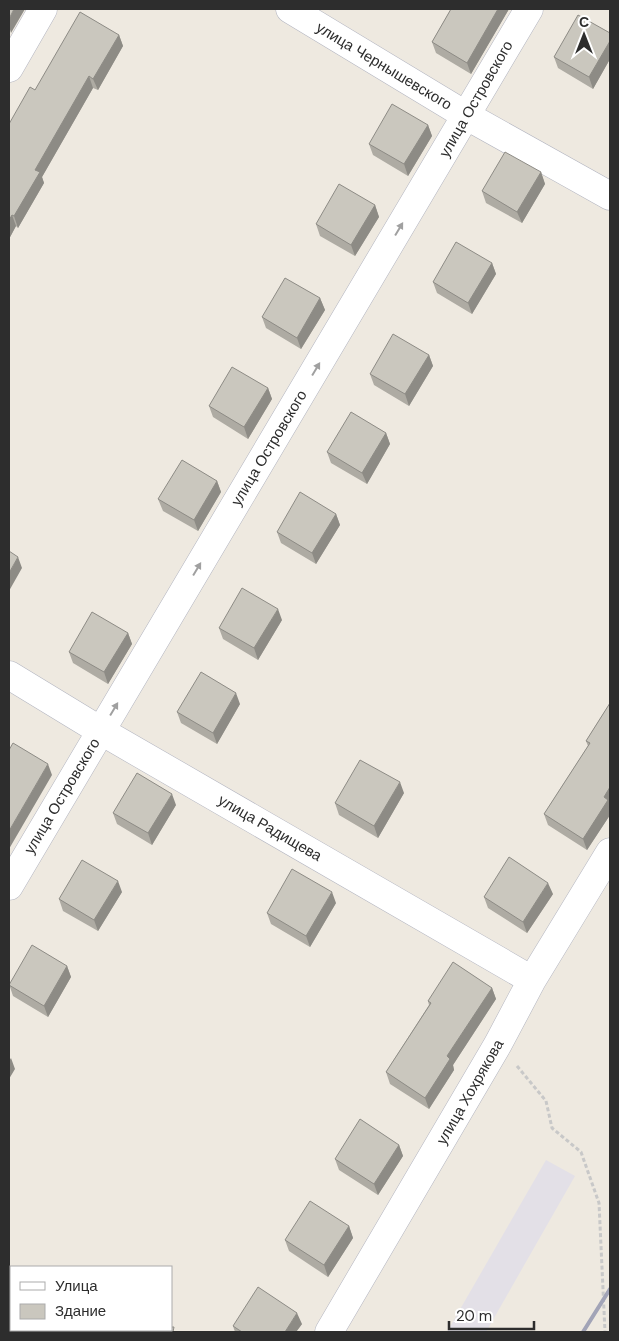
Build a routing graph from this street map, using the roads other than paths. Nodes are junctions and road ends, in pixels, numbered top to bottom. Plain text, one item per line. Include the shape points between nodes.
1 (43, 9) edge
2 (290, 9) edge
3 (529, 9) edge
4 (9, 68) edge
5 (467, 116) junction
6 (610, 196) edge
7 (9, 675) edge
8 (101, 731) junction
9 (610, 852) edge
10 (9, 886) edge
11 (532, 980) junction
12 (329, 1332) edge

1 - 4 street
2 - 5 street, улица Чернышевского
3 - 5 street, улица Островского
5 - 6 street, улица Чернышевского
8 -> 5 street, улица Островского
7 - 8 street, улица Радищева
8 - 10 street, улица Островского
8 - 11 street, улица Радищева
9 - 11 street, улица Хохрякова
11 - 12 street, улица Хохрякова via 498,1044

